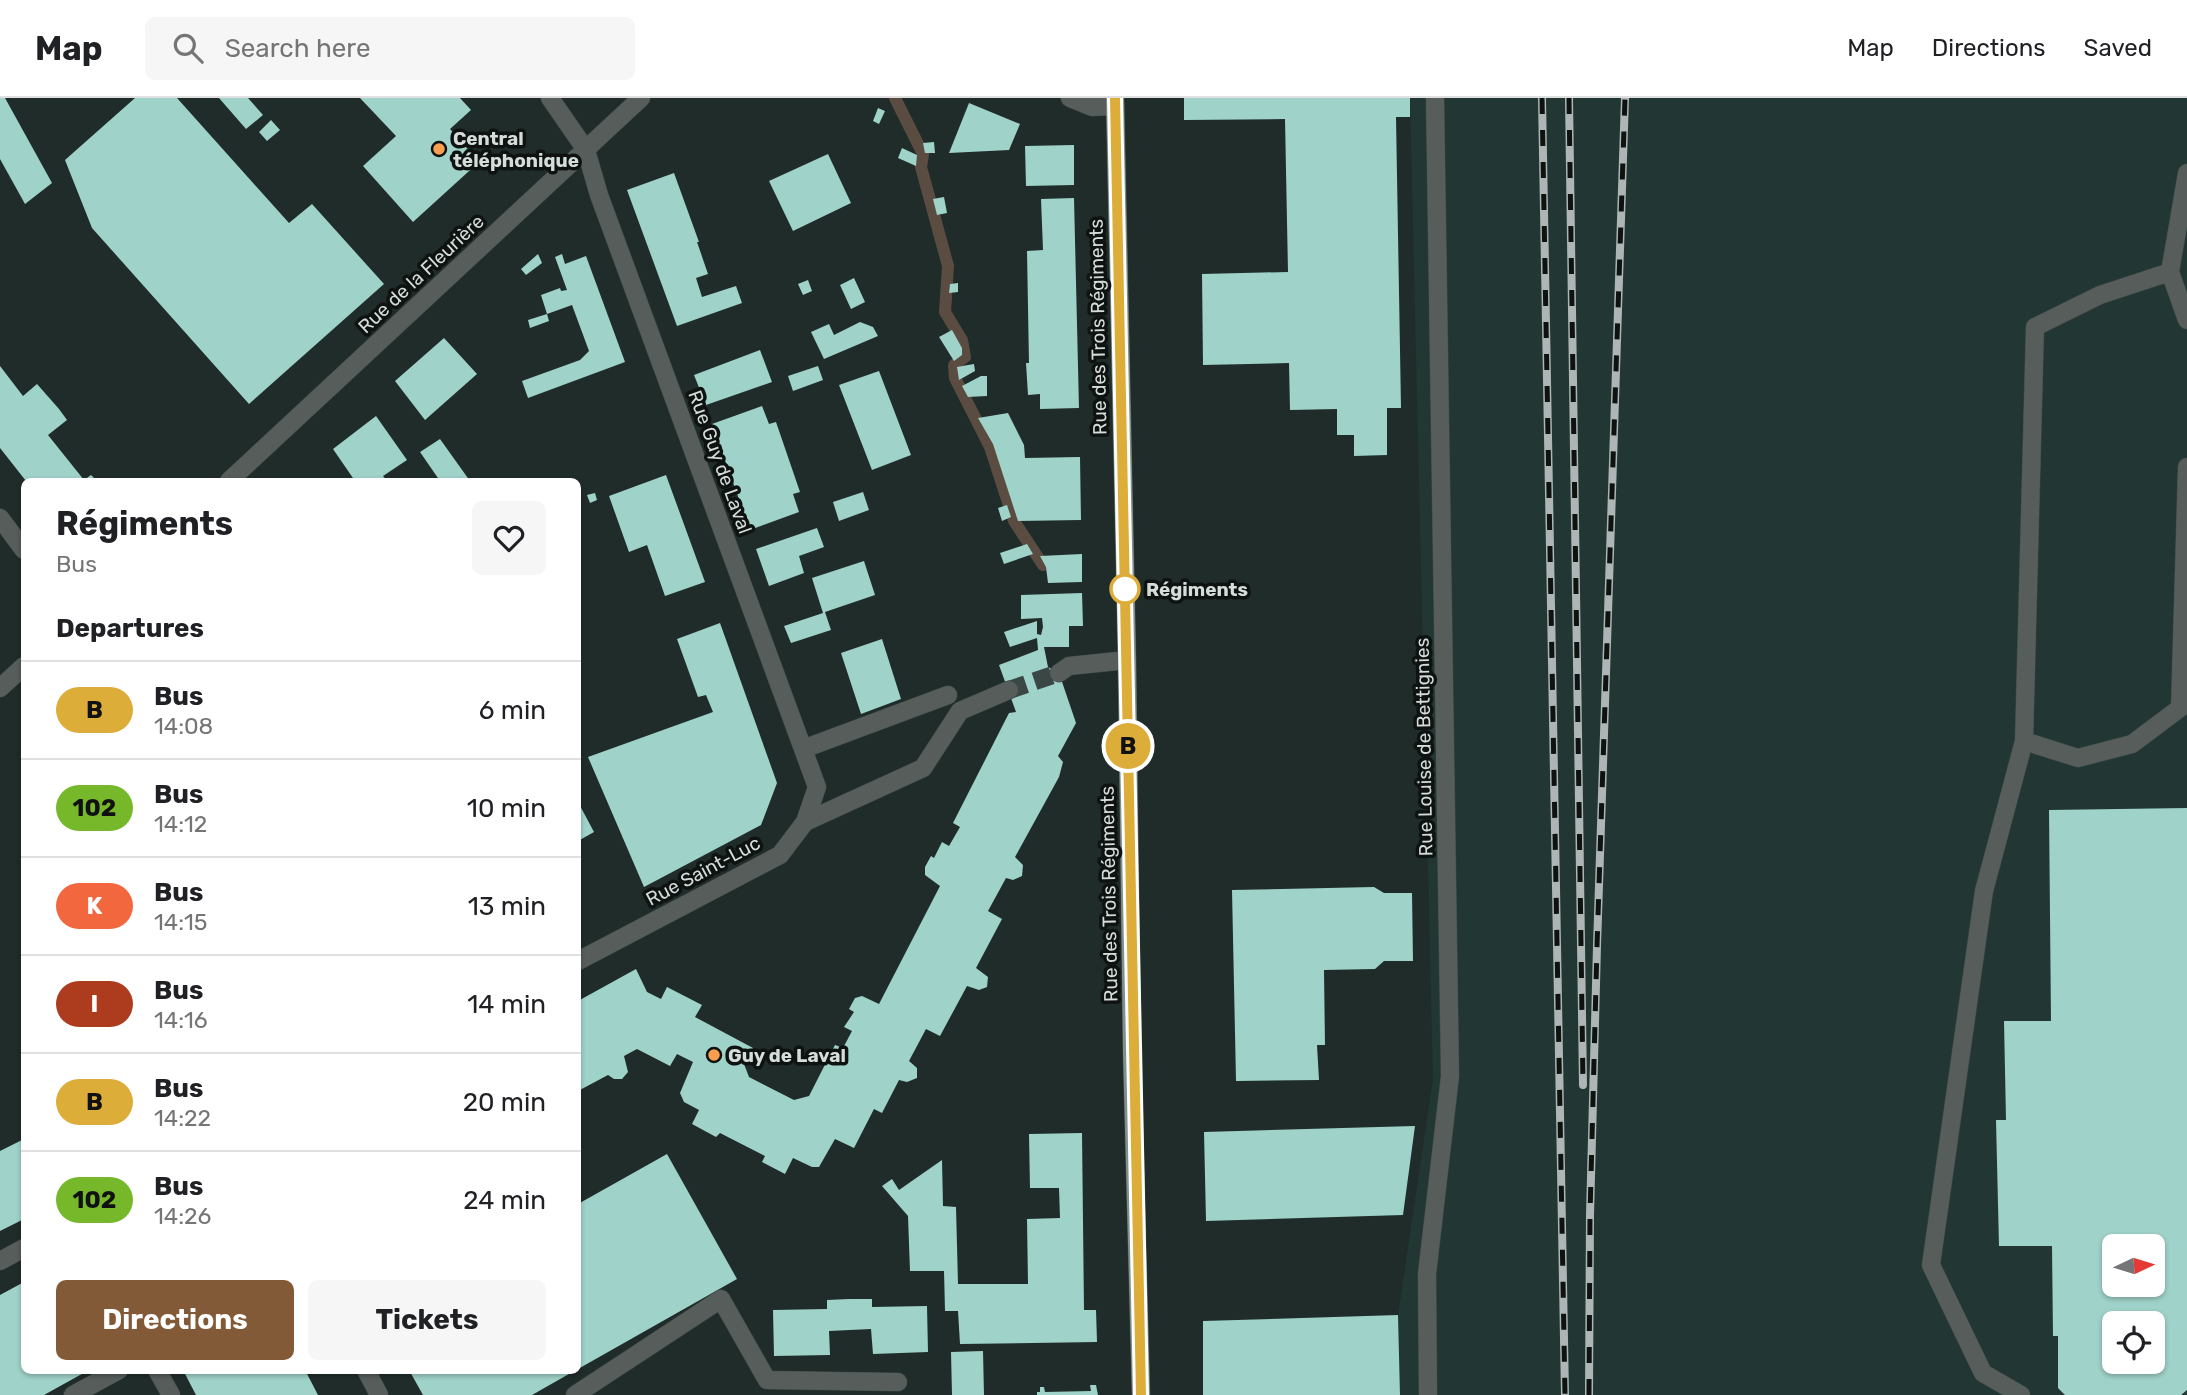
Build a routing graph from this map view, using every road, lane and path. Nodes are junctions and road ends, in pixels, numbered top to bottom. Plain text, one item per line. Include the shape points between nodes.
1 (551, 98) edge
2 (641, 98) edge
3 (1070, 98) edge
4 (1435, 98) edge
5 (1115, 102) edge
6 (586, 150) junction
7 (2187, 173) edge
8 (2170, 272) junction
9 (2187, 320) edge
10 (2187, 467) edge
11 (232, 478) edge
12 (0, 518) edge
13 (21, 546) edge
14 (1127, 660) junction
15 (21, 669) edge
16 (1059, 673) tunnel mouth
17 (0, 688) edge
18 (1009, 691) tunnel mouth
19 (948, 695) dead end
20 (2024, 741) junction
21 (803, 749) junction
22 (817, 787) joint
23 (805, 822) junction
24 (581, 959) edge
25 (21, 1250) edge
26 (0, 1261) edge
27 (111, 1374) edge
28 (159, 1374) edge
29 (368, 1374) edge
30 (898, 1382) dead end
31 (73, 1395) edge
32 (171, 1395) edge
33 (379, 1395) edge
34 (575, 1395) edge
35 (1141, 1395) edge
36 (1428, 1395) edge
37 (2021, 1395) edge

1 - 6 street, Rue Guy de Laval
2 - 6 street, Rue de la Fleurière
3 - 5 street via 1092,107
4 - 36 street, Rue Louise de Bettignies via 1450,1076 1427,1274
5 - 14 main road, Rue des Trois Régiments
6 - 11 street, Rue de la Fleurière
6 - 21 street, Rue Guy de Laval
7 - 8 street
8 - 9 street
8 - 20 street via 2100,295 2035,327
10 - 20 street via 2180,708 2132,744 2078,758
12 - 13 street
14 - 16 street via 1069,666
14 - 35 main road, Rue des Trois Régiments
15 - 17 street
18 - 23 street via 960,711 923,768
19 - 21 street
20 - 37 street via 1984,891 1931,1265 1983,1373
21 - 22 street, Rue Guy de Laval
22 - 23 street, Rue Saint-Luc
23 - 24 street, Rue Saint-Luc via 780,855
25 - 26 street
27 - 31 street
28 - 32 street
29 - 33 street
30 - 34 street via 767,1380 721,1299

